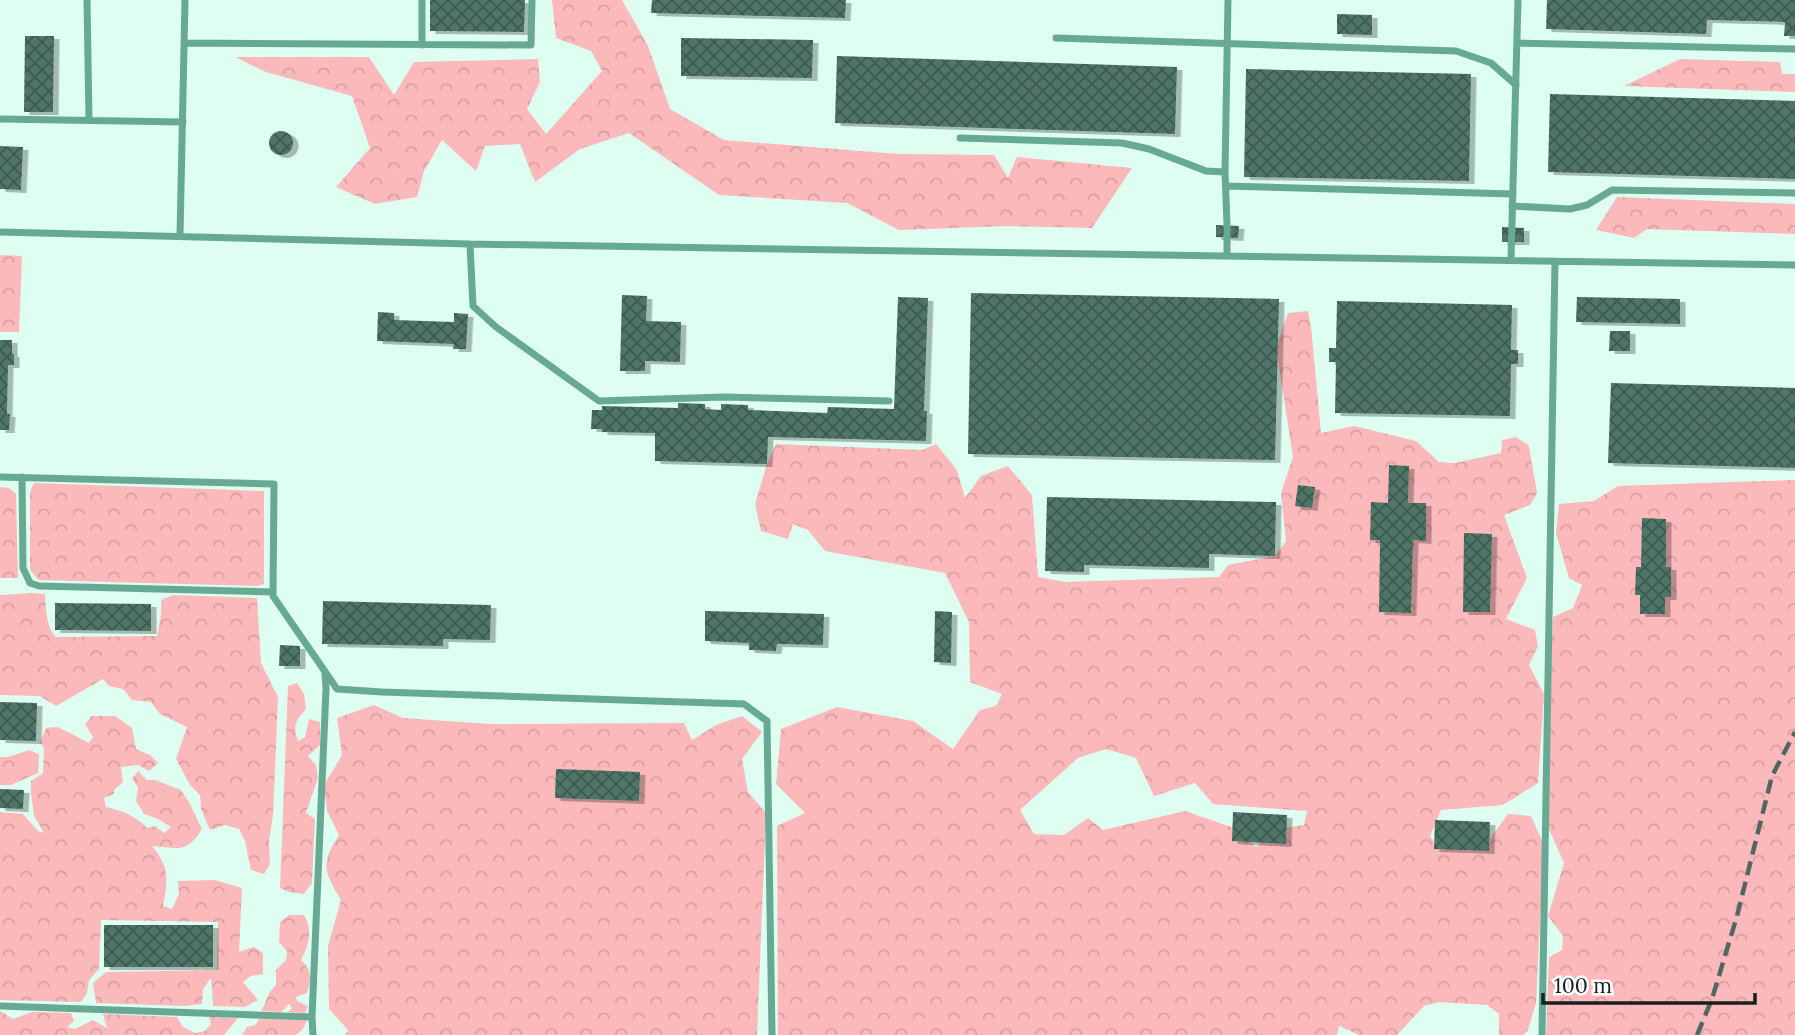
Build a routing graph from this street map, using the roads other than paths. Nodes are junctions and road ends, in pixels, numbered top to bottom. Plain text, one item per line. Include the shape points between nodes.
1 (87, 0) edge
2 (185, 0) edge
3 (422, 0) edge
4 (532, 0) edge
5 (1228, 0) edge
6 (1518, 0) edge
7 (1056, 38) dead end
8 (1227, 42) junction
9 (184, 43) junction
10 (1517, 43) junction
11 (422, 45) junction
12 (1795, 49) edge
13 (1516, 85) junction
14 (0, 119) edge
15 (89, 120) junction
16 (183, 122) junction
17 (960, 138) dead end
18 (1225, 172) junction
19 (1226, 186) junction
20 (1795, 193) edge
21 (1513, 194) junction
22 (1513, 206) junction
23 (0, 232) edge
24 (180, 235) junction
25 (470, 244) junction
26 (1227, 255) junction
27 (1511, 260) junction
28 (1555, 261) junction
29 (1795, 265) edge
30 (889, 401) dead end
31 (0, 477) edge
32 (22, 477) junction
33 (273, 592) junction
34 (325, 671) junction
35 (0, 1006) edge
36 (312, 1017) junction
37 (313, 1035) edge
38 (772, 1035) edge
39 (1542, 1035) edge

1 - 15 lane
2 - 9 lane
3 - 11 lane
4 - 11 lane via 531,46
5 - 8 lane
6 - 10 lane
7 - 8 lane
8 - 13 lane via 1456,51 1490,63
8 - 18 lane
9 - 11 lane
9 - 16 lane
10 - 12 lane
10 - 13 lane
13 - 21 lane
14 - 15 lane
15 - 16 lane
16 - 24 lane
17 - 18 lane via 1122,143 1206,171
18 - 19 lane
19 - 21 lane
19 - 26 lane
20 - 22 lane via 1612,190 1570,209
21 - 22 lane
22 - 27 lane
23 - 24 lane
24 - 25 lane
25 - 26 lane
25 - 30 lane via 473,306 598,401 724,397
26 - 27 lane
27 - 28 lane
28 - 29 lane
28 - 39 lane
31 - 32 lane
32 - 33 lane via 23,568 30,583
32 - 33 lane via 274,484
33 - 34 lane
34 - 36 lane
34 - 38 lane via 337,689 744,704 767,721
35 - 36 lane
36 - 37 lane

